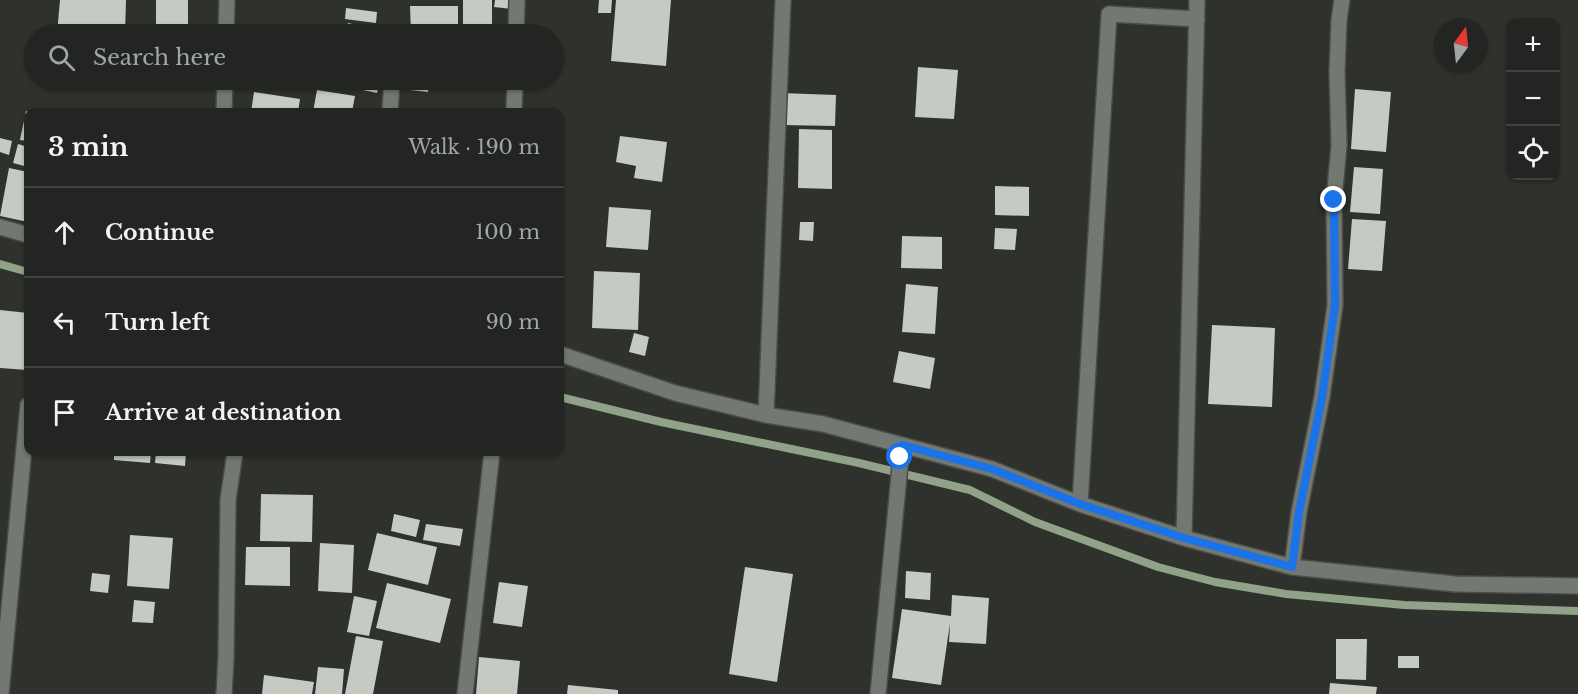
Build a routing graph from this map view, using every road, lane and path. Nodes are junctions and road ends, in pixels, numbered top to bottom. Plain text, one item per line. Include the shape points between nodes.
1 (227, 0) edge
2 (517, 0) edge
3 (783, 0) edge
4 (1197, 0) edge
5 (1342, 0) edge
6 (1197, 19) junction
7 (226, 24) edge
8 (516, 24) edge
9 (225, 90) edge
10 (391, 90) edge
11 (515, 90) edge
12 (224, 108) edge
13 (390, 108) edge
14 (514, 108) edge
15 (0, 226) edge
16 (24, 234) edge
17 (564, 355) edge
18 (766, 415) junction
19 (24, 448) edge
20 (901, 451) junction
21 (235, 456) edge
22 (492, 456) edge
23 (1080, 504) junction
24 (1184, 538) junction
25 (1292, 567) junction
26 (1578, 586) edge
27 (1, 694) edge
28 (224, 694) edge
29 (465, 694) edge
30 (878, 694) edge

1 - 7 street
2 - 8 street
3 - 18 street
4 - 6 street
5 - 25 street via 1334,200 1335,305
6 - 23 street via 1109,14
6 - 24 street
9 - 12 street
10 - 13 street
11 - 14 street
15 - 16 street
17 - 18 street via 675,393
18 - 20 street via 823,424
19 - 27 street
20 - 23 street via 992,469
20 - 30 street
21 - 28 street via 228,500
22 - 29 street
23 - 24 street
24 - 25 street
25 - 26 street via 1455,584

